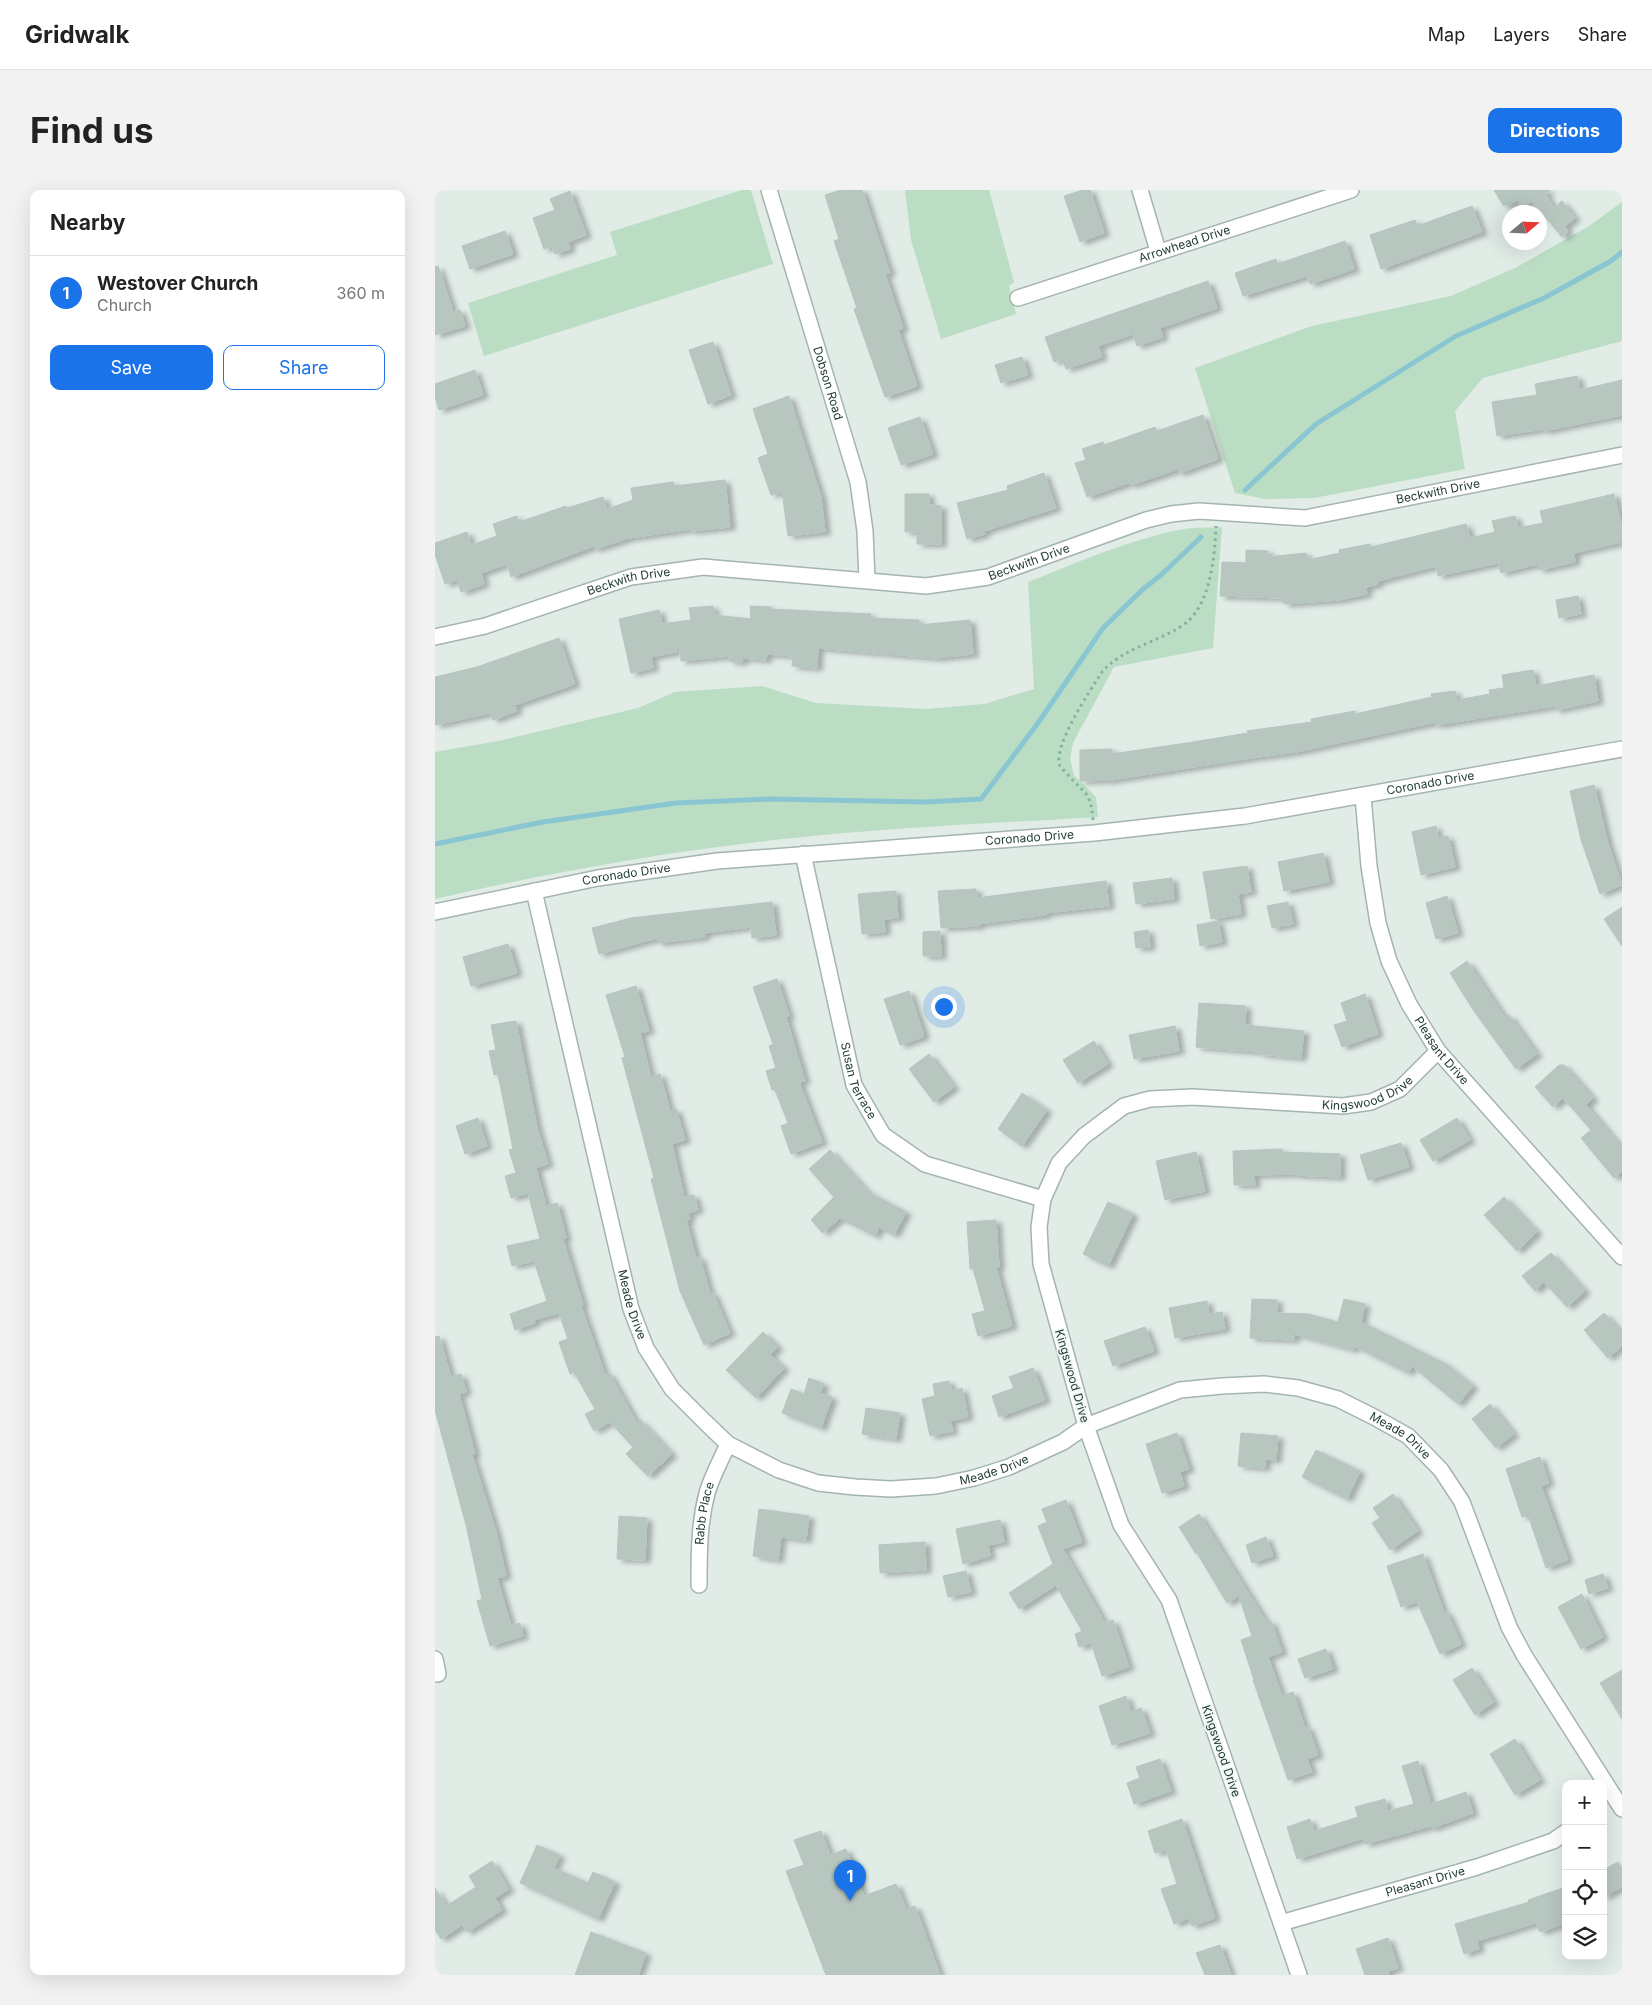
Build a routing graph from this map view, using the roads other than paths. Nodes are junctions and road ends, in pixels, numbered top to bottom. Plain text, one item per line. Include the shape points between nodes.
1 (769, 190) edge
2 (1140, 190) edge
3 (1351, 190) edge
4 (1158, 251) junction
5 (1018, 298) dead end
6 (1622, 455) edge
7 (867, 580) junction
8 (435, 637) edge
9 (1622, 749) edge
10 (1363, 796) junction
11 (803, 854) junction
12 (534, 891) junction
13 (435, 912) edge
14 (1438, 1051) junction
15 (1043, 1199) junction
16 (1622, 1257) edge
17 (1086, 1426) junction
18 (728, 1444) junction
19 (699, 1585) dead end
20 (435, 1660) edge
21 (439, 1674) dead end
22 (1615, 1799) edge
23 (1562, 1835) edge
24 (1281, 1923) junction
25 (1299, 1975) edge

1 - 7 street, Dobson Road via 858,482
2 - 4 street
3 - 4 street, Arrowhead Drive
4 - 5 street, Arrowhead Drive
6 - 7 street, Beckwith Drive via 1305,518 1217,511 1171,514 988,577 926,586
7 - 8 street, Beckwith Drive via 703,567 640,575 485,626
9 - 10 street, Coronado Drive
10 - 11 street, Coronado Drive via 1245,816 1094,833
10 - 14 street, Pleasant Drive via 1369,866 1378,923 1389,961 1409,1004
11 - 12 street, Coronado Drive via 717,860
11 - 15 street, Susan Terrace via 854,1085 883,1135 925,1164
12 - 13 street, Coronado Drive
12 - 18 street, Meade Drive via 631,1309 646,1348 672,1389
14 - 15 street, Kingswood Drive via 1400,1089 1371,1102 1343,1106 1193,1097 1150,1099 1124,1106 1084,1136 1059,1163
14 - 16 street, Pleasant Drive
15 - 17 street, Kingswood Drive via 1039,1227 1041,1264
17 - 18 street, Meade Drive via 1063,1442 1000,1470 936,1486 891,1489 818,1483 779,1470
17 - 22 street, Meade Drive via 1180,1390 1264,1384 1298,1388 1338,1399 1408,1436 1441,1470 1462,1502 1509,1626
17 - 24 street, Kingswood Drive via 1121,1525 1169,1600
18 - 19 street, Rabb Place via 707,1492 701,1520
20 - 21 street
23 - 24 street, Pleasant Drive via 1553,1841 1477,1867
24 - 25 street, Kingswood Drive

